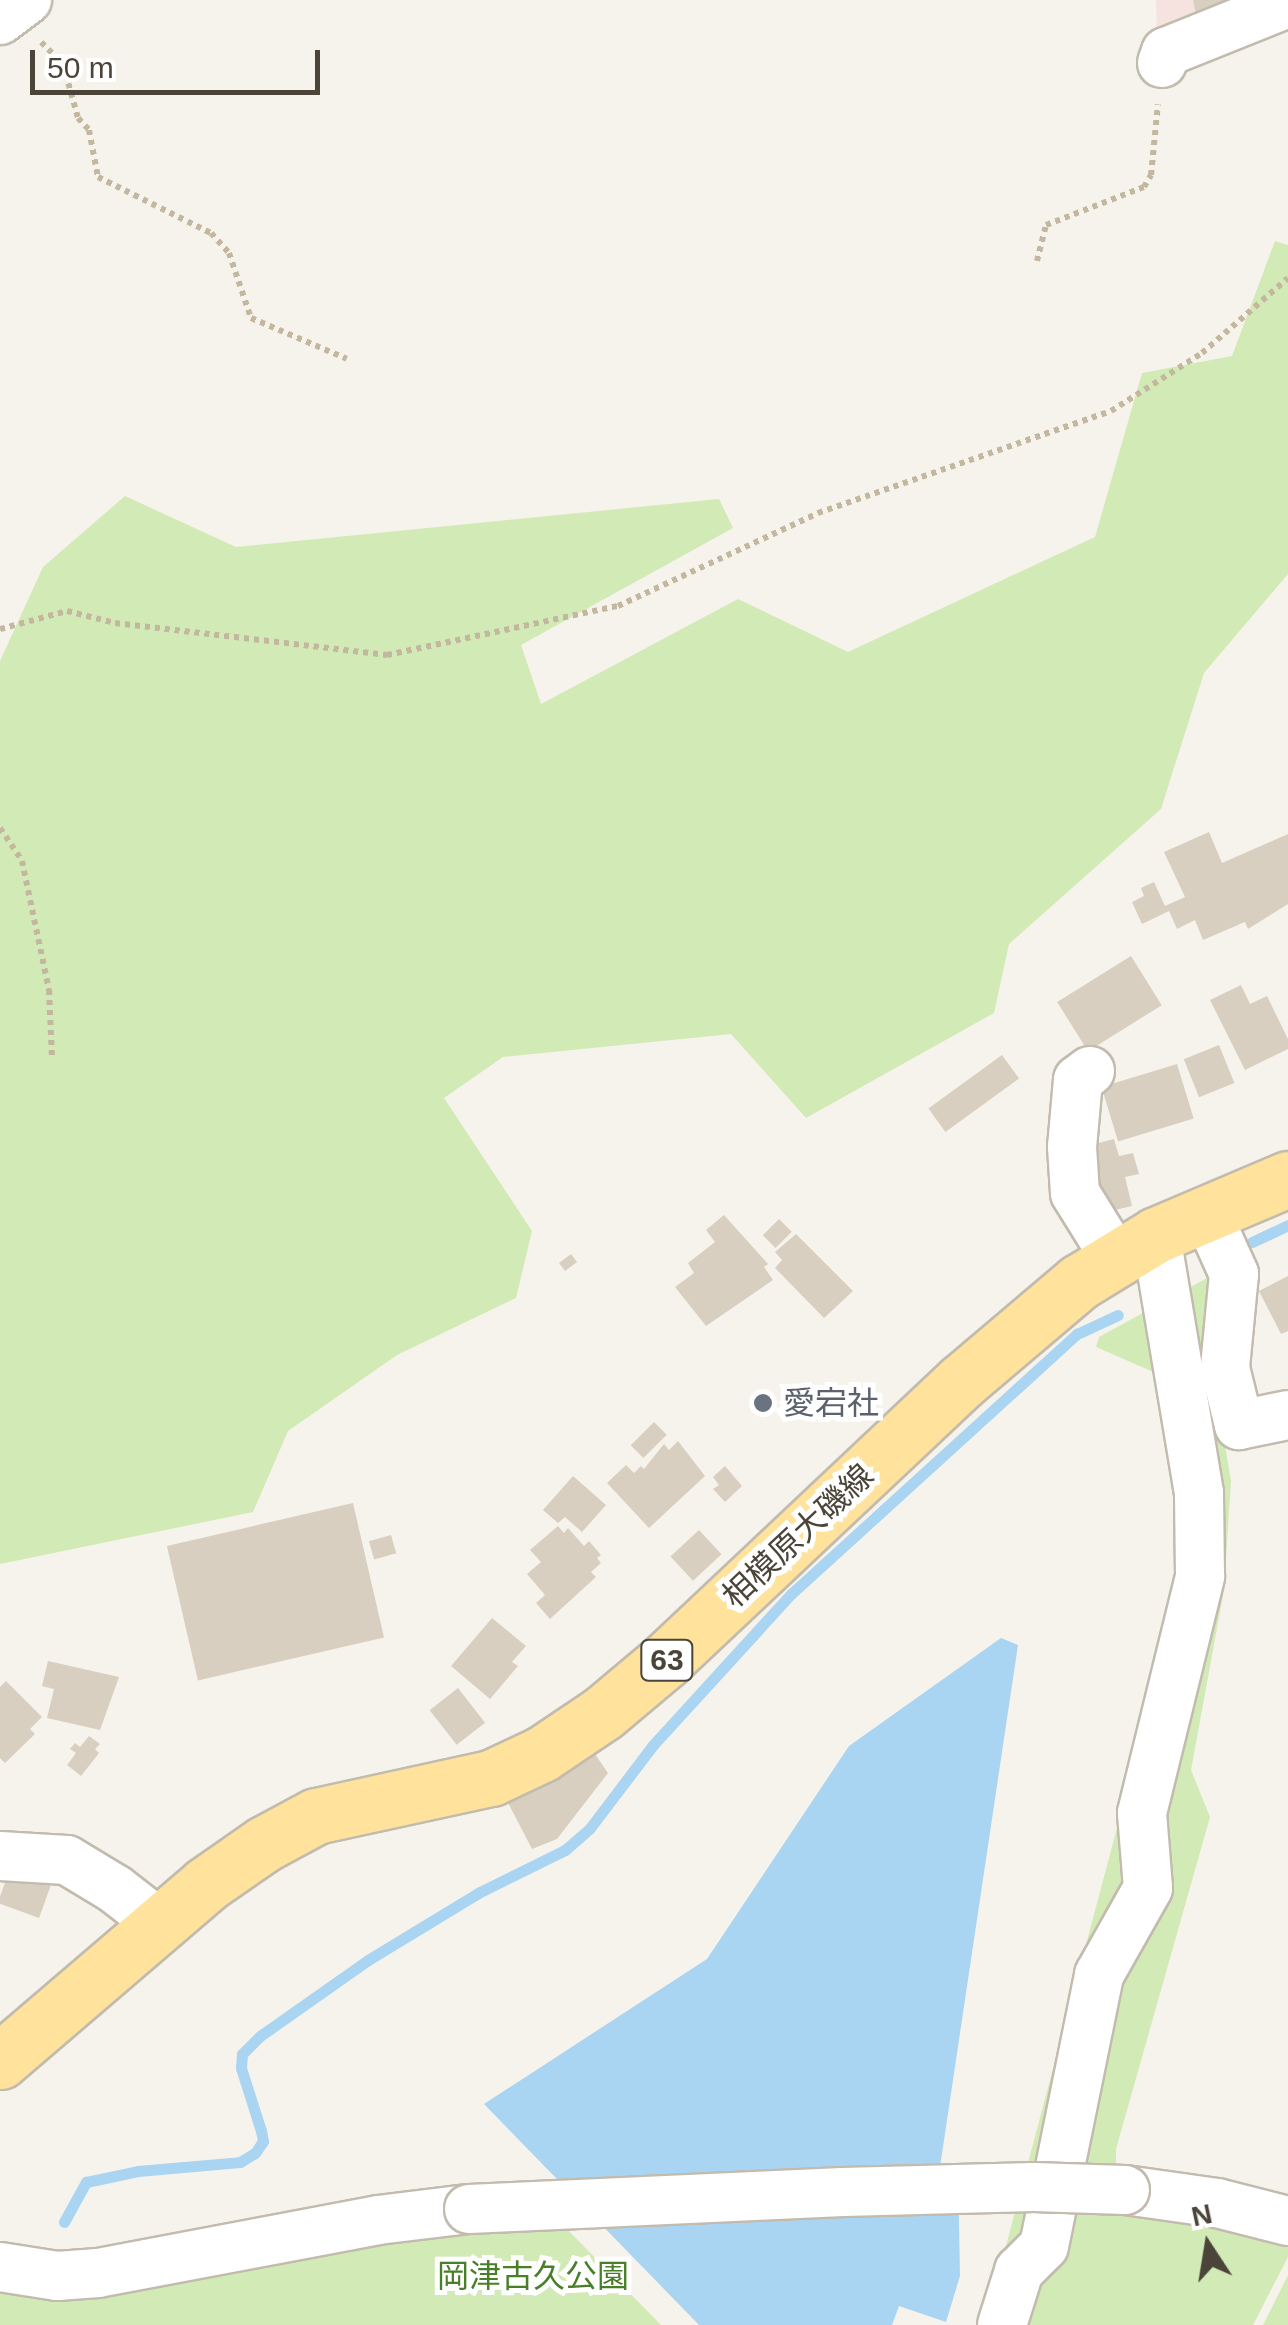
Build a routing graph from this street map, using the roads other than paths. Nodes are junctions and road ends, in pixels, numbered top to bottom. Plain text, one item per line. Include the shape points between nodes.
1 (1288, 2) edge
2 (1162, 63) road end
3 (1090, 1071) dead end
4 (1288, 1179) edge
5 (1207, 1214) junction
6 (1136, 1247) junction
7 (1288, 1416) edge
8 (0, 1856) edge
9 (160, 1924) junction
10 (0, 2061) edge
11 (1288, 2221) edge
12 (0, 2267) edge
13 (1002, 2325) edge

1 - 2 street via 1166,52
3 - 6 street via 1078,1080 1075,1193
4 - 5 main road, 相模原大磯線 / 63
5 - 6 main road, 相模原大磯線 / 63
5 - 7 street via 1234,1274 1226,1368 1240,1443
6 - 9 main road, 相模原大磯線 / 63 via 1079,1282 962,1382 603,1713 491,1778 316,1816 264,1844
6 - 13 street via 1199,1493 1200,1576 1142,1813 1148,1888 1099,1975 1044,2246 1019,2271
8 - 9 street via 67,1860
9 - 10 main road, 相模原大磯線 / 63
11 - 12 street, bridge via 1125,2190 843,2192 469,2209 98,2273 56,2276

